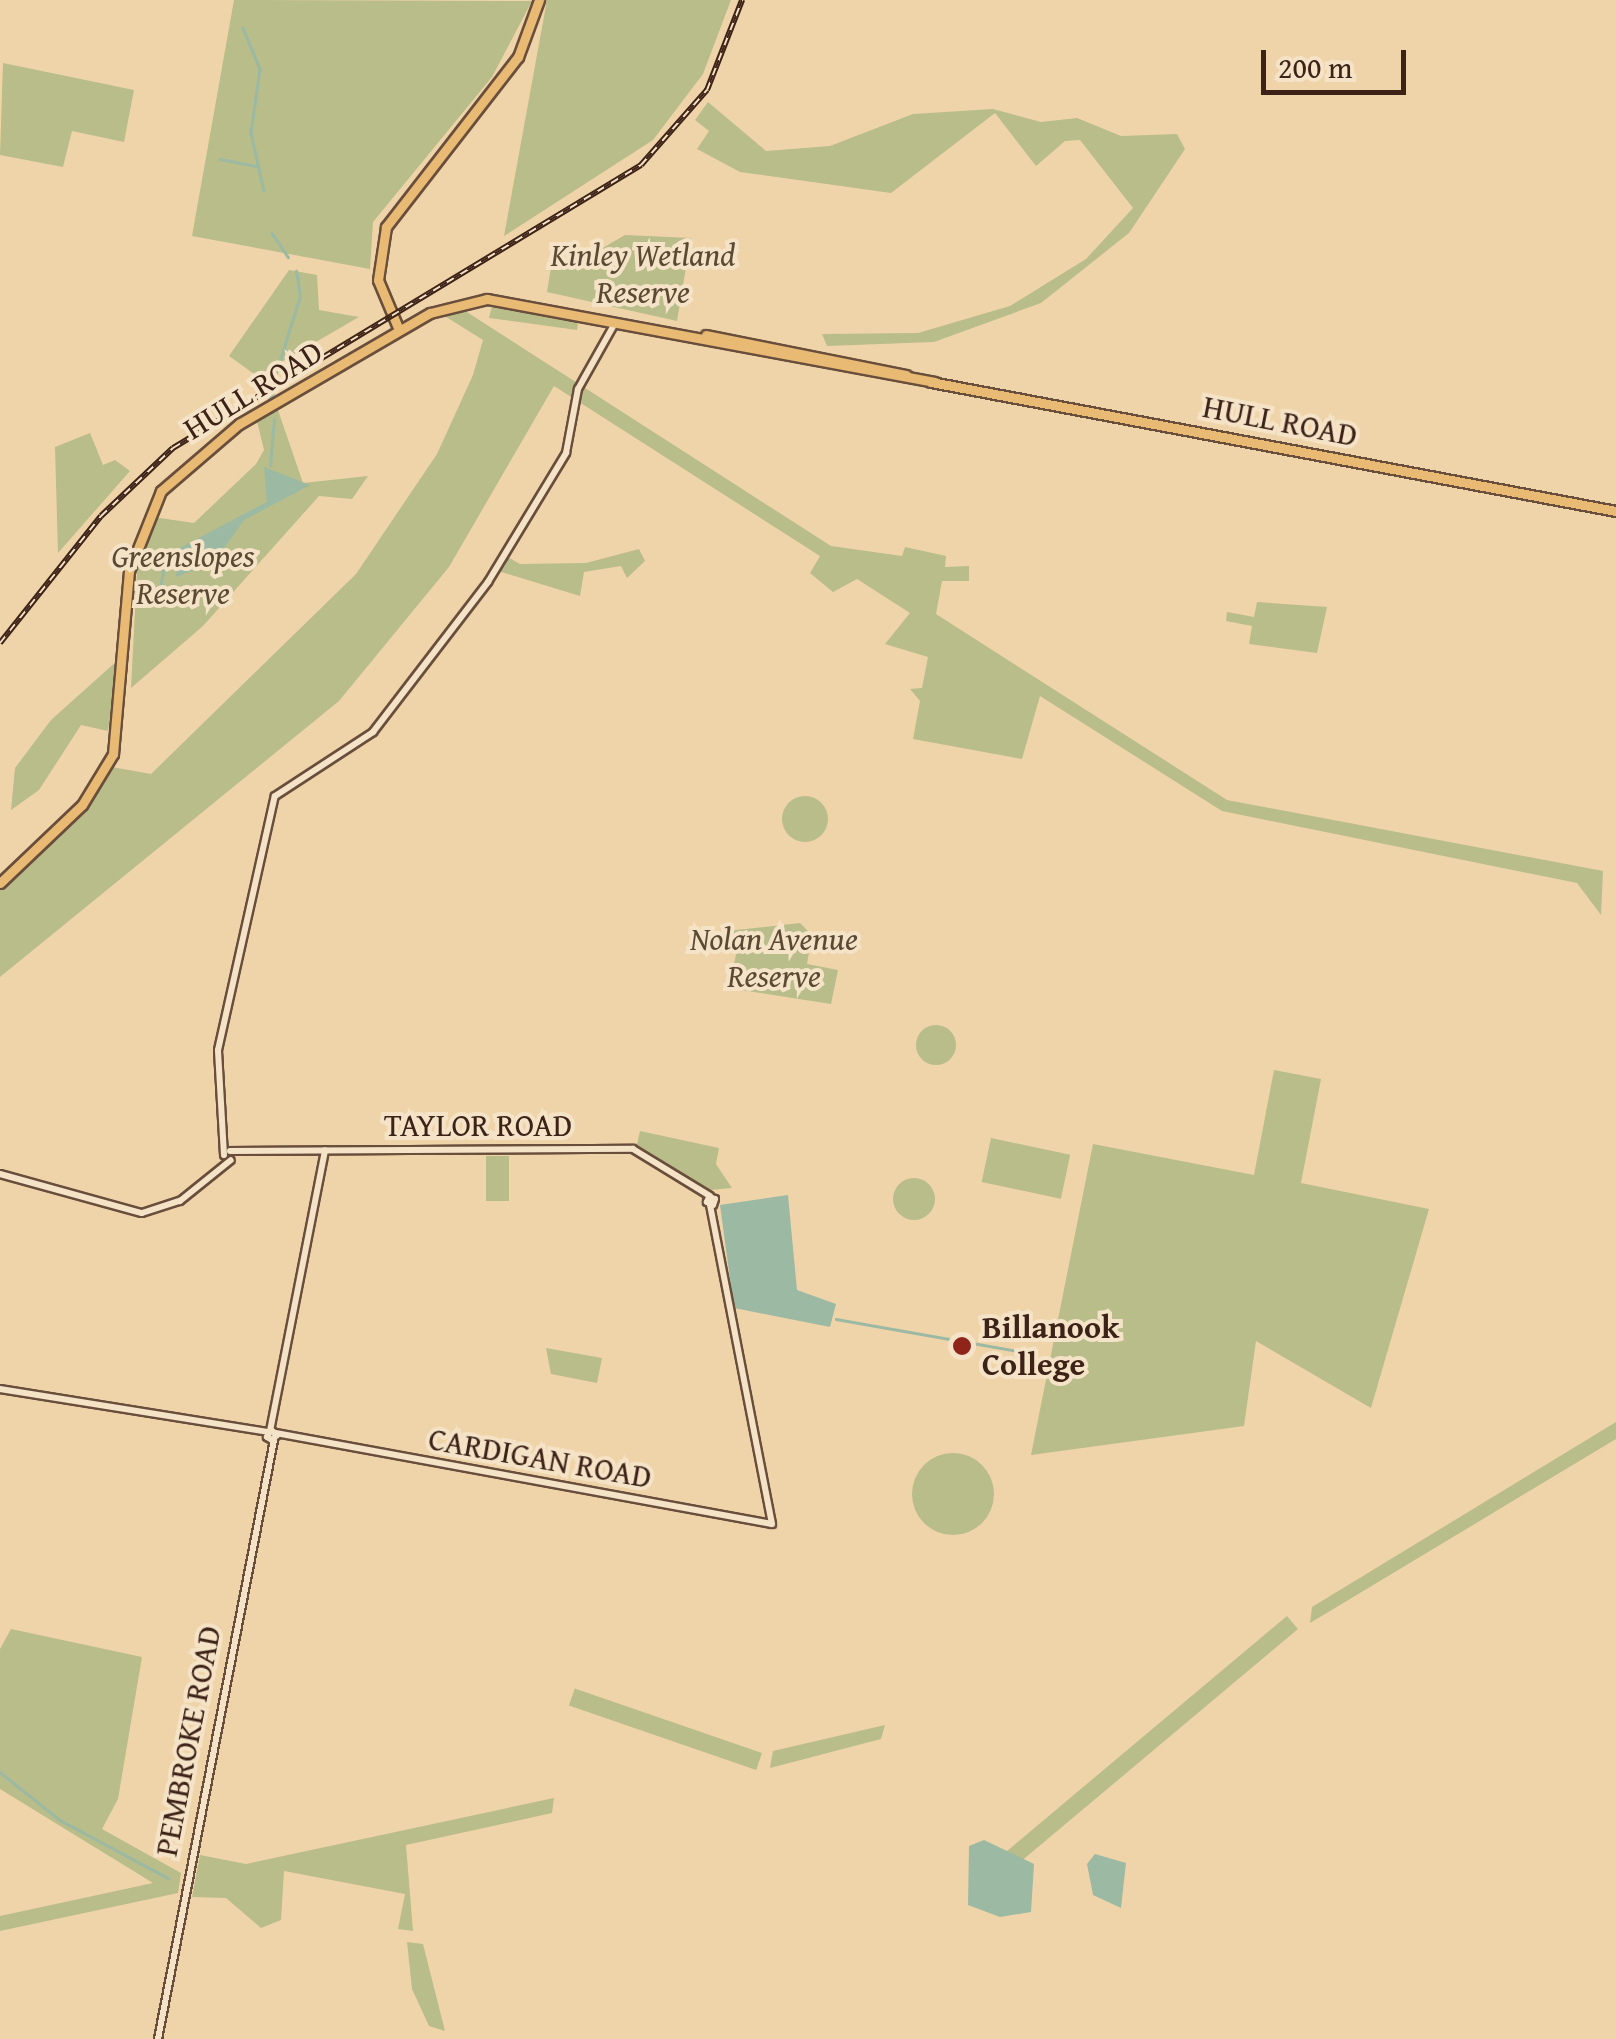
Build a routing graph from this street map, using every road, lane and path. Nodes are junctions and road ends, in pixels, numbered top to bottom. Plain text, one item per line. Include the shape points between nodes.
1 (540, 0) edge
2 (615, 323) junction
3 (399, 330) junction
4 (1616, 510) edge
5 (0, 883) edge
6 (325, 1150) junction
7 (228, 1154) junction
8 (0, 1174) edge
9 (0, 1389) edge
10 (272, 1435) junction
11 (772, 1524) joint
12 (158, 2039) edge

1 - 3 main road via 512,66 386,227 378,280
2 - 3 main road, HULL ROAD via 473,299
2 - 4 main road, HULL ROAD
2 - 7 street via 578,389 566,453 488,582 373,732 276,796 218,1050
3 - 5 main road, HULL ROAD via 207,445 160,490 128,571 123,711 110,762 76,812
6 - 7 street, TAYLOR ROAD
6 - 10 street, PEMBROKE ROAD
6 - 11 street, TAYLOR ROAD via 633,1149 700,1190 711,1201
7 - 8 street, TAYLOR ROAD via 224,1168 180,1201 142,1213
9 - 10 street, CARDIGAN ROAD
10 - 11 street, CARDIGAN ROAD
10 - 12 street, PEMBROKE ROAD

